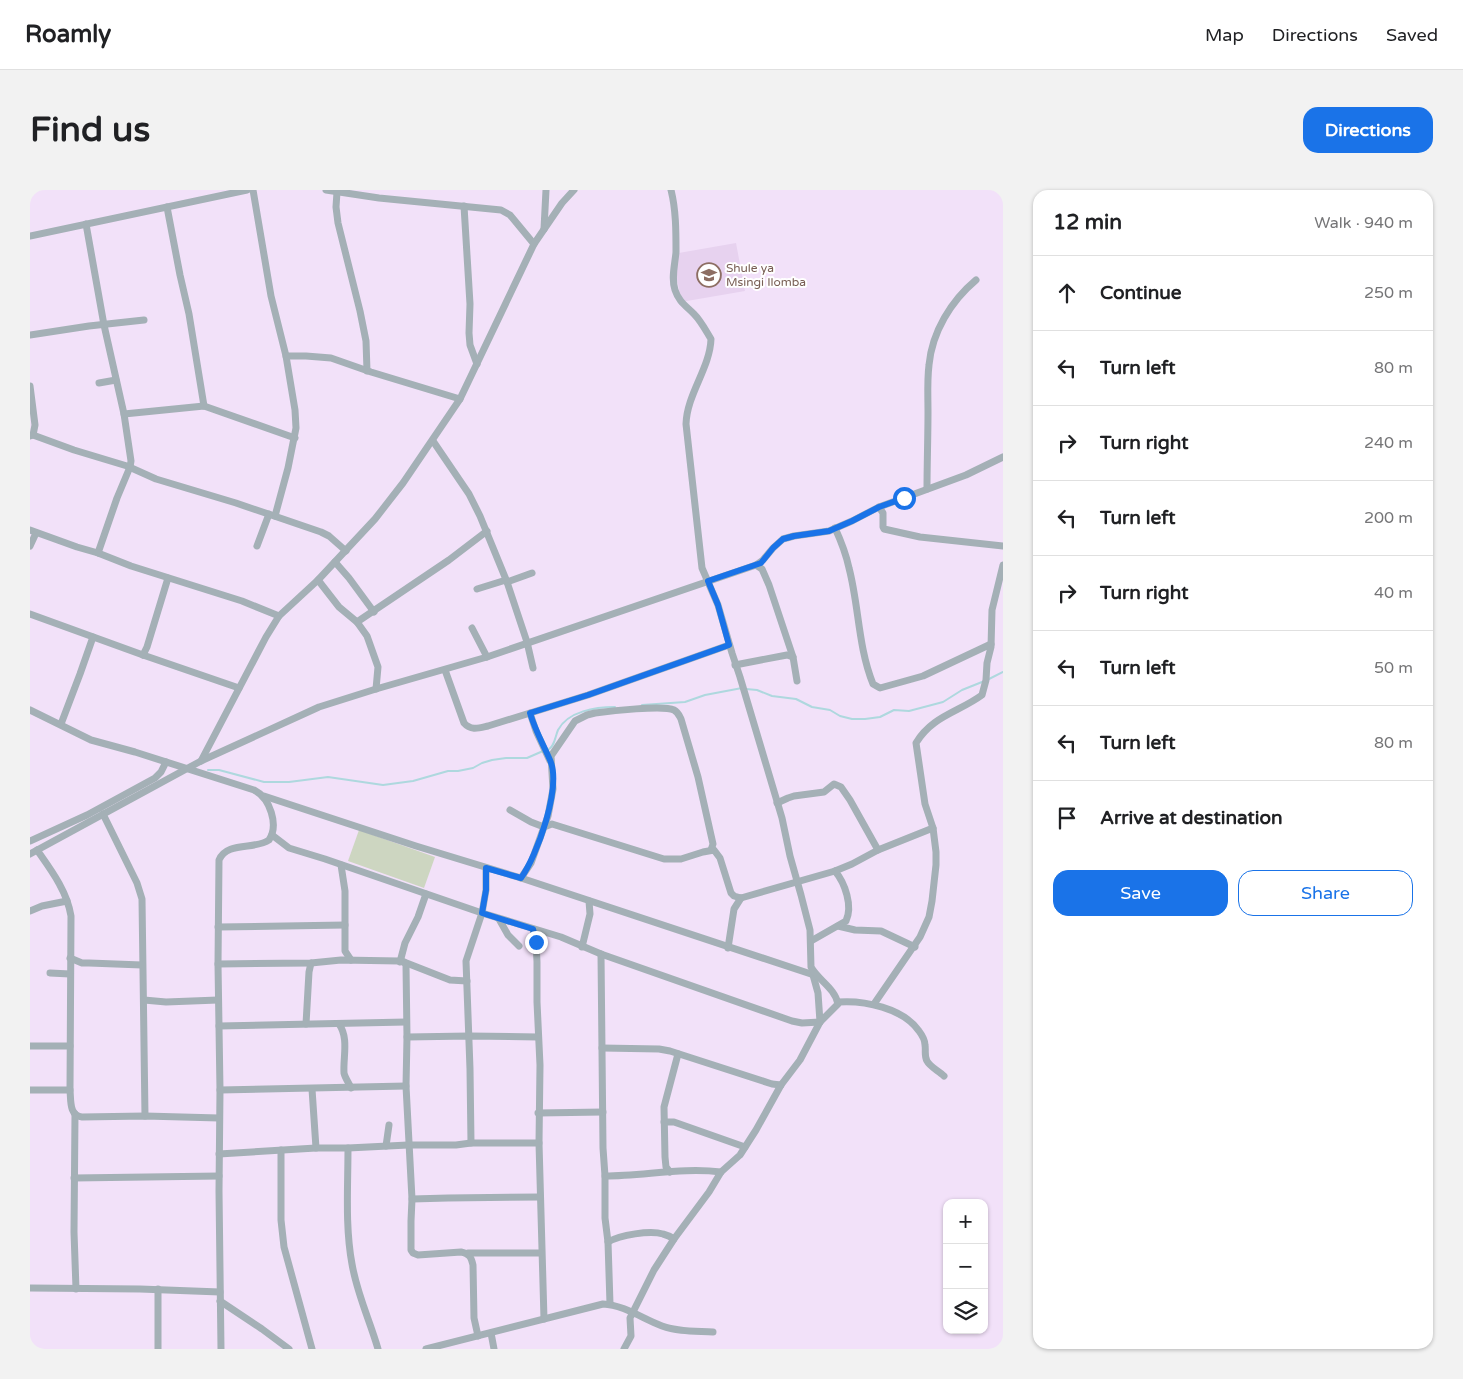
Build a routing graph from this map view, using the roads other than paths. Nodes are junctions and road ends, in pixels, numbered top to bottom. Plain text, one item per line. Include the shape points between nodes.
1 (247, 190) edge
2 (253, 190) edge
3 (326, 190) edge
4 (546, 190) edge
5 (574, 190) edge
6 (671, 190) edge
7 (337, 192) junction
8 (464, 206) junction
9 (167, 207) junction
10 (86, 224) junction
11 (544, 231) junction
12 (30, 236) edge
13 (534, 244) junction
14 (976, 280) dead end
15 (144, 320) dead end
16 (104, 325) junction
17 (30, 335) edge
18 (286, 356) junction
19 (477, 364) junction
20 (367, 371) junction
21 (116, 380) junction
22 (99, 383) dead end
23 (30, 386) edge
24 (460, 399) junction
25 (204, 406) junction
26 (124, 414) junction
27 (31, 436) edge
28 (295, 438) junction
29 (433, 440) junction
30 (1003, 457) edge
31 (130, 467) junction
32 (927, 489) junction
33 (879, 507) junction
34 (272, 515) junction
35 (835, 528) junction
36 (33, 531) edge
37 (487, 532) junction
38 (30, 546) edge
39 (257, 546) dead end
40 (1003, 546) edge
41 (346, 551) junction
42 (98, 553) junction
43 (335, 562) junction
44 (1003, 564) edge
45 (756, 565) junction
46 (532, 573) dead end
47 (168, 578) junction
48 (318, 580) junction
49 (507, 581) junction
50 (708, 581) junction
51 (477, 589) dead end
52 (374, 612) junction
53 (30, 614) edge
54 (279, 616) junction
55 (357, 622) junction
56 (472, 628) dead end
57 (93, 637) junction
58 (527, 642) junction
59 (991, 644) junction
60 (729, 645) junction
61 (143, 655) junction
62 (487, 657) junction
63 (794, 657) junction
64 (736, 665) junction
65 (533, 668) dead end
66 (445, 670) junction
67 (796, 681) dead end
68 (239, 688) junction
69 (376, 689) junction
70 (30, 710) edge
71 (530, 713) junction
72 (61, 724) junction
73 (550, 760) junction
74 (201, 761) junction
75 (166, 762) junction
76 (188, 769) junction
77 (263, 795) junction
78 (778, 804) junction
79 (510, 810) dead end
80 (103, 814) junction
81 (544, 827) junction
82 (933, 828) junction
83 (272, 835) junction
84 (30, 842) edge
85 (711, 850) junction
86 (878, 850) junction
87 (34, 852) edge
88 (341, 865) junction
89 (486, 868) junction
90 (834, 871) junction
91 (521, 878) junction
92 (797, 882) junction
93 (426, 894) junction
94 (741, 898) junction
95 (67, 901) junction
96 (589, 901) junction
97 (30, 911) edge
98 (482, 913) junction
99 (500, 919) junction
100 (218, 926) junction
101 (345, 926) junction
102 (838, 926) junction
103 (533, 929) junction
104 (811, 941) junction
105 (519, 946) dead end
106 (582, 946) junction
107 (915, 947) junction
108 (728, 948) junction
109 (345, 951) junction
110 (601, 954) junction
111 (70, 958) junction
112 (341, 960) junction
113 (351, 960) junction
114 (811, 961) junction
115 (402, 962) junction
116 (311, 963) junction
117 (218, 964) junction
118 (142, 965) junction
119 (801, 971) junction
120 (50, 973) dead end
121 (70, 974) junction
122 (816, 976) junction
123 (466, 982) junction
124 (144, 1000) junction
125 (218, 1000) junction
126 (838, 1002) junction
127 (874, 1004) junction
128 (406, 1022) junction
129 (820, 1022) junction
130 (306, 1024) junction
131 (339, 1024) junction
132 (219, 1026) junction
133 (469, 1036) junction
134 (407, 1037) junction
135 (538, 1037) junction
136 (30, 1046) edge
137 (70, 1046) junction
138 (602, 1048) junction
139 (678, 1054) junction
140 (944, 1076) dead end
141 (781, 1085) junction
142 (406, 1086) junction
143 (351, 1088) junction
144 (312, 1089) junction
145 (30, 1090) edge
146 (70, 1090) junction
147 (220, 1090) junction
148 (603, 1112) junction
149 (538, 1113) junction
150 (75, 1114) junction
151 (145, 1116) junction
152 (219, 1118) junction
153 (664, 1122) junction
154 (389, 1125) dead end
155 (470, 1143) junction
156 (538, 1143) junction
157 (408, 1145) junction
158 (386, 1146) junction
159 (745, 1147) junction
160 (316, 1148) junction
161 (348, 1148) junction
162 (281, 1150) junction
163 (219, 1154) junction
164 (670, 1172) junction
165 (721, 1172) junction
166 (219, 1176) junction
167 (605, 1176) junction
168 (74, 1178) junction
169 (540, 1197) junction
170 (412, 1199) junction
171 (674, 1238) junction
172 (608, 1242) junction
173 (468, 1253) junction
174 (541, 1253) junction
175 (30, 1288) edge
176 (76, 1289) junction
177 (158, 1289) junction
178 (220, 1292) junction
179 (220, 1301) junction
180 (610, 1304) junction
181 (633, 1313) junction
182 (544, 1320) junction
183 (713, 1332) dead end
184 (491, 1333) junction
185 (478, 1336) junction
186 (158, 1349) edge
187 (221, 1349) edge
188 (289, 1349) edge
189 (312, 1349) edge
190 (378, 1349) edge
191 (426, 1349) edge
192 (494, 1349) edge
193 (624, 1349) edge

1 - 9 street
2 - 18 street via 271,296
3 - 7 street
4 - 11 street
5 - 11 street
6 - 50 street via 675,221 675,290 711,340 686,424 702,568
7 - 8 street
7 - 20 street via 338,223 366,341
8 - 13 street via 507,213
8 - 19 street via 470,341
9 - 10 street
9 - 25 street
10 - 12 street
10 - 16 street
11 - 13 street
13 - 19 street
14 - 32 street via 963,290 952,306 937,333 930,355
15 - 16 street
16 - 17 street
16 - 21 street
18 - 20 street via 331,358
18 - 28 street via 295,410
19 - 24 street
20 - 24 street
21 - 22 street
21 - 26 street
23 - 27 street via 35,425
24 - 29 street
25 - 26 street
25 - 28 street
26 - 31 street
27 - 31 street
28 - 34 street
29 - 37 street via 469,494
29 - 41 street via 375,519
30 - 32 street
31 - 34 street via 156,479
31 - 42 street
32 - 33 street
33 - 35 street
33 - 40 street via 883,513 884,529 920,537
34 - 39 street
34 - 41 street via 321,532
35 - 45 street via 783,539
35 - 59 street via 850,569 857,621 873,684 880,688 923,676
36 - 38 street
36 - 42 street
37 - 49 street
37 - 52 street
41 - 43 street
42 - 47 street
43 - 48 street
43 - 52 street
44 - 59 street via 992,610
45 - 50 street
45 - 63 street via 766,575
46 - 49 street
47 - 54 street
47 - 61 street
48 - 54 street
48 - 55 street via 339,607
49 - 51 street
49 - 58 street
50 - 58 street
50 - 60 street
52 - 55 street
53 - 57 street
54 - 68 street
55 - 69 street via 367,636 377,663
56 - 62 street
57 - 61 street
57 - 72 street
58 - 62 street
58 - 65 street
59 - 82 street via 982,696 938,719 916,743 925,804
60 - 64 street
60 - 71 street
61 - 68 street
62 - 66 street
63 - 64 street via 788,654
63 - 67 street
64 - 78 street
66 - 69 street
66 - 71 street via 467,727 488,726
68 - 74 street
69 - 74 street via 319,708
70 - 72 street
71 - 73 street
72 - 75 street via 91,740
73 - 81 street via 552,789
73 - 85 street via 570,725 582,717 650,708 676,710 698,777 713,844
74 - 76 street
75 - 76 street
75 - 84 street via 152,780
76 - 77 street
76 - 80 street
77 - 83 street via 270,805
77 - 89 street
78 - 86 street via 788,798 824,792 834,784 839,785
78 - 92 street
79 - 81 street
80 - 87 street
80 - 118 street via 140,889
81 - 85 street via 555,824 664,859 682,859
81 - 91 street via 531,863
82 - 86 street
82 - 107 street via 936,865 932,901 927,922
83 - 88 street via 289,848
83 - 100 street via 264,843 231,849 219,858
85 - 94 street via 720,858 731,893
86 - 90 street
87 - 95 street via 57,879
88 - 93 street
88 - 101 street
89 - 91 street
89 - 98 street
90 - 92 street
90 - 102 street via 843,882 848,908 846,920
91 - 96 street
92 - 94 street
92 - 104 street
93 - 98 street
93 - 115 street via 405,943
94 - 108 street via 734,909
95 - 97 street
95 - 111 street via 71,916
96 - 106 street via 590,914
96 - 108 street
98 - 99 street
98 - 123 street via 467,958
99 - 103 street
99 - 105 street via 508,935
100 - 101 street
100 - 117 street
101 - 109 street
102 - 104 street
102 - 107 street via 881,931
103 - 106 street
103 - 135 street
104 - 114 street
106 - 110 street
107 - 127 street
108 - 119 street
109 - 112 street
109 - 113 street
110 - 129 street via 792,1021
110 - 138 street
111 - 118 street via 89,964
111 - 121 street
112 - 113 street
112 - 116 street
113 - 115 street
114 - 119 street
114 - 122 street
115 - 123 street via 450,980
115 - 128 street via 407,968
116 - 117 street
116 - 130 street
117 - 125 street
118 - 124 street
119 - 122 street
120 - 121 street
121 - 137 street
122 - 126 street via 828,985
122 - 129 street
123 - 133 street
124 - 125 street
124 - 151 street
125 - 132 street
126 - 127 street
126 - 129 street
127 - 140 street via 903,1016 914,1025 926,1044 928,1062
128 - 131 street
128 - 134 street
129 - 141 street via 800,1060
130 - 131 street
130 - 132 street
131 - 143 street via 344,1037 344,1074
132 - 147 street
133 - 134 street
133 - 135 street
133 - 155 street
134 - 142 street
135 - 149 street
136 - 137 street
137 - 146 street
138 - 139 street via 659,1049
138 - 148 street
139 - 141 street
139 - 153 street via 664,1107
141 - 159 street
142 - 143 street
142 - 157 street
143 - 144 street
144 - 147 street
144 - 160 street
145 - 146 street
146 - 150 street
147 - 152 street
148 - 149 street
148 - 167 street
149 - 156 street
150 - 151 street via 82,1117
150 - 168 street
151 - 152 street
152 - 163 street
153 - 159 street via 674,1122
153 - 164 street via 666,1167
154 - 158 street
155 - 156 street
155 - 157 street
156 - 169 street
157 - 158 street
157 - 170 street
158 - 161 street
159 - 165 street
160 - 161 street
160 - 162 street
161 - 190 street via 350,1254
162 - 163 street
162 - 189 street via 284,1247
163 - 166 street
164 - 165 street
164 - 167 street
165 - 171 street
166 - 168 street
166 - 178 street
167 - 172 street
168 - 176 street
169 - 170 street
169 - 174 street
170 - 173 street via 413,1254
171 - 172 street via 654,1233
171 - 181 street
172 - 180 street
173 - 174 street
173 - 185 street via 473,1265 474,1318
174 - 182 street
175 - 176 street
176 - 177 street
177 - 178 street
177 - 186 street
178 - 179 street
179 - 187 street
179 - 188 street
180 - 181 street
180 - 182 street
181 - 183 street via 675,1330
181 - 193 street via 630,1318 631,1336
182 - 184 street
184 - 185 street
184 - 192 street
185 - 191 street

